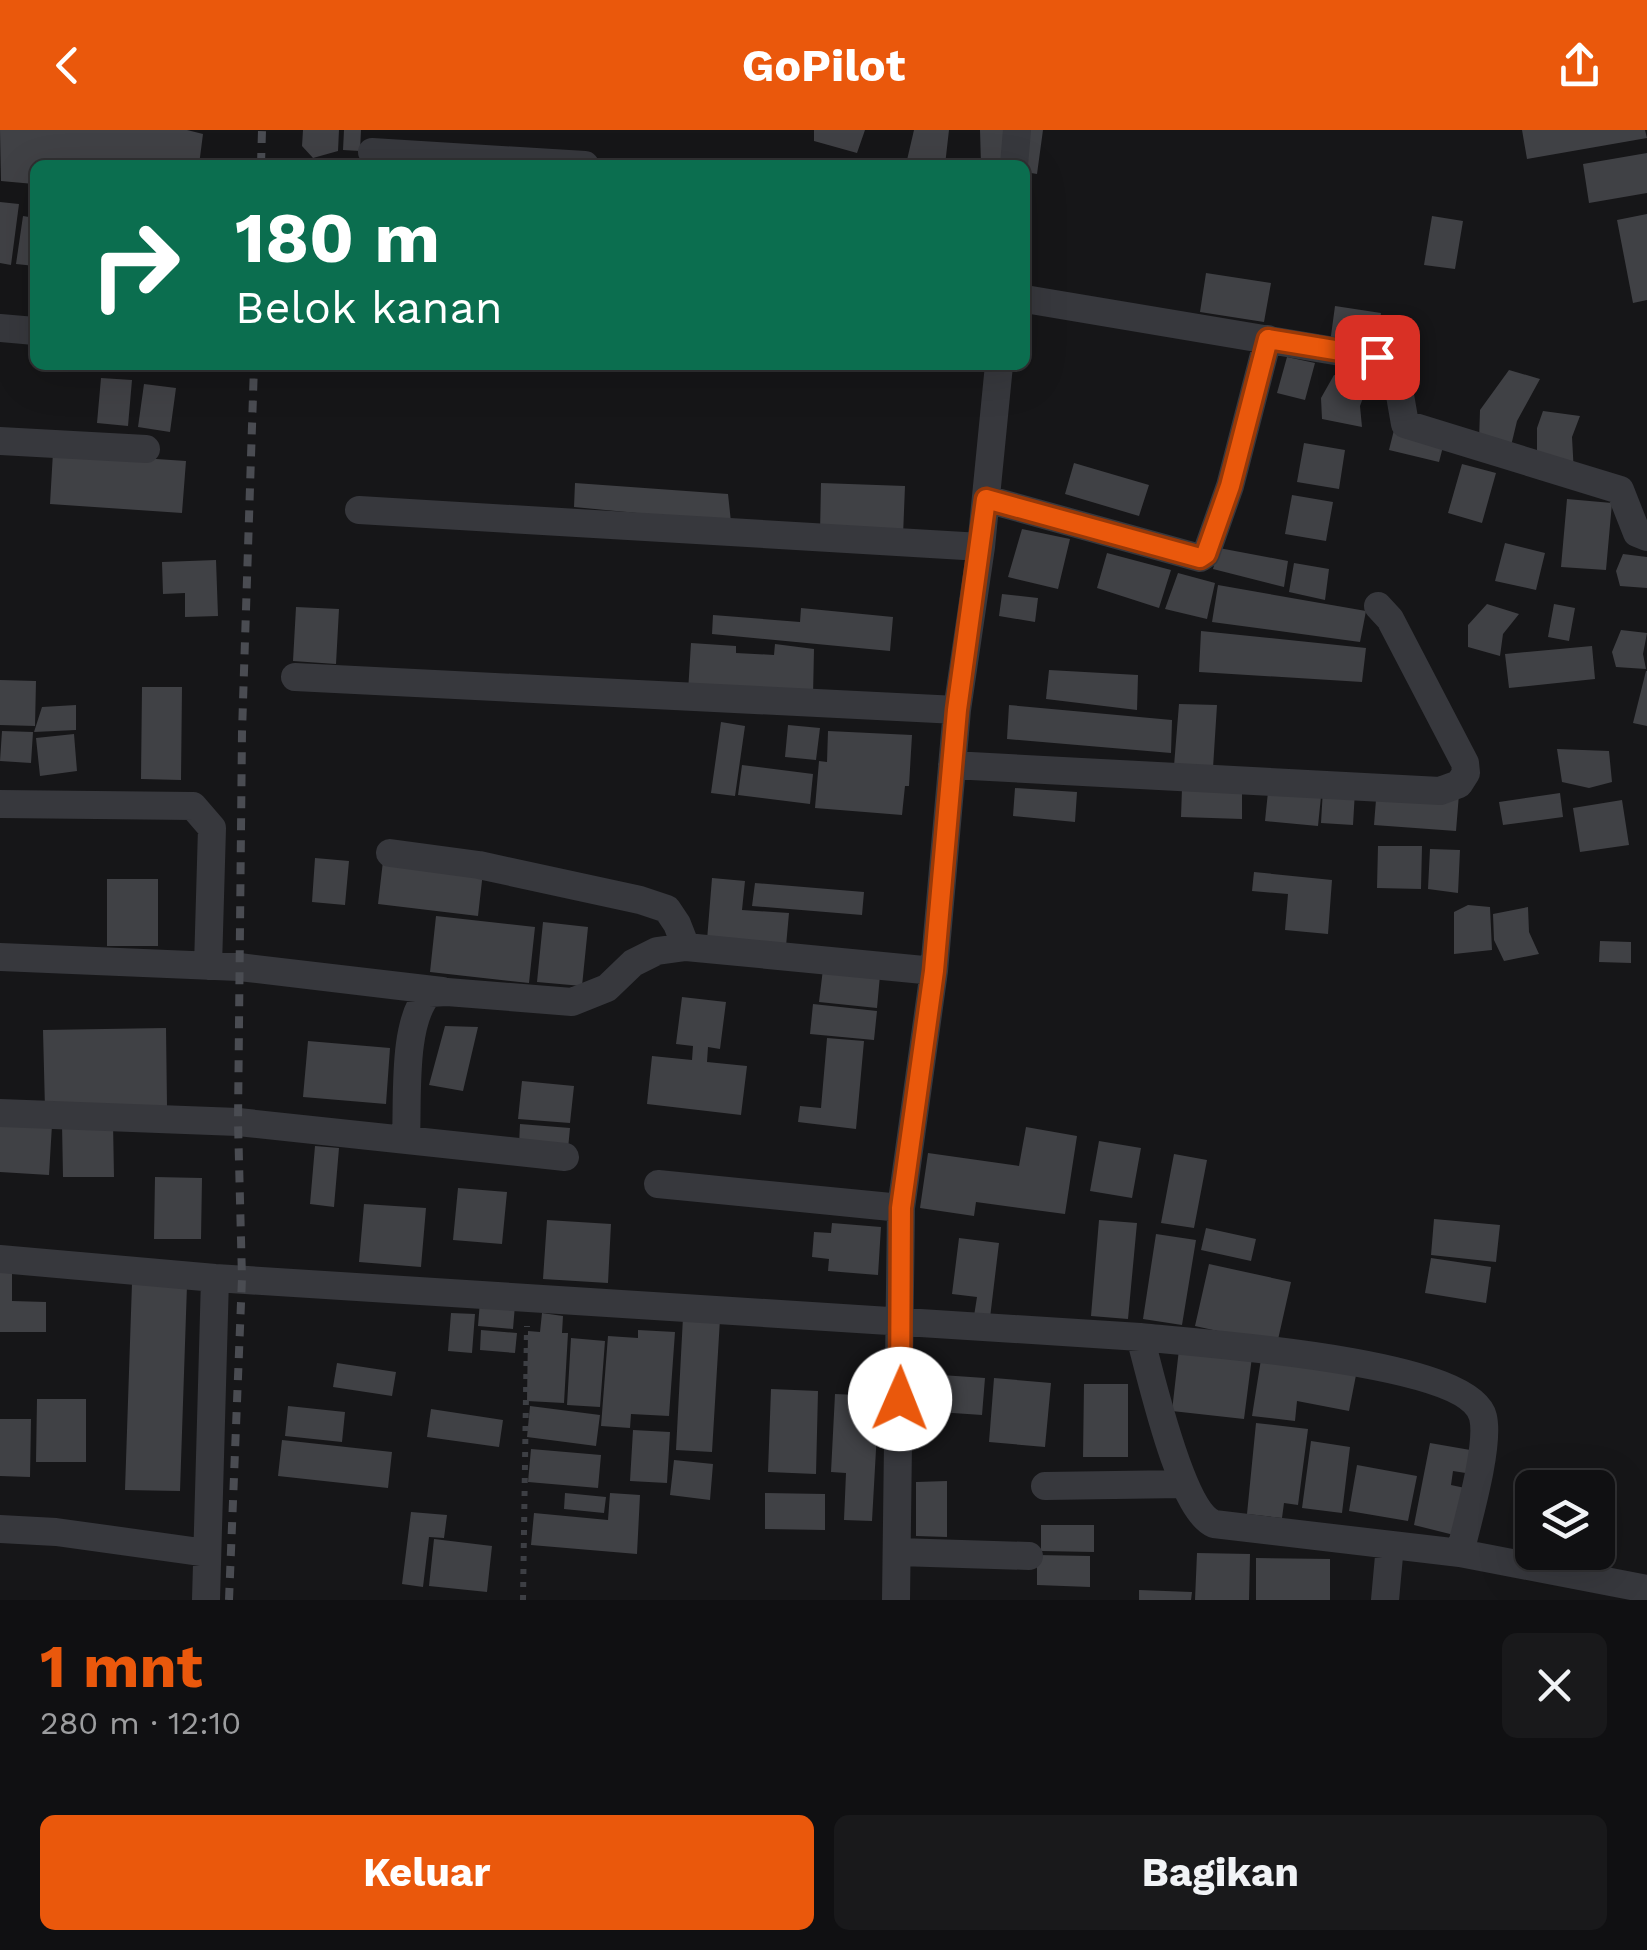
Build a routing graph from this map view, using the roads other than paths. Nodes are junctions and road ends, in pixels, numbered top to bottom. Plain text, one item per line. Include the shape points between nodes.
1 (1017, 130) edge
2 (372, 152) dead end
3 (503, 160) edge
4 (1014, 160) edge
5 (1030, 300) edge
6 (0, 328) edge
7 (30, 331) edge
8 (1268, 339) junction
9 (999, 370) edge
10 (0, 441) edge
11 (146, 449) dead end
12 (986, 499) junction
13 (359, 510) dead end
14 (1647, 536) edge
15 (981, 547) junction
16 (1378, 606) dead end
17 (295, 677) dead end
18 (957, 710) junction
19 (952, 766) junction
20 (0, 804) edge
21 (390, 853) dead end
22 (686, 948) junction
23 (0, 957) edge
24 (208, 966) junction
25 (934, 971) junction
26 (447, 992) junction
27 (0, 1113) edge
28 (406, 1138) junction
29 (564, 1157) dead end
30 (658, 1184) dead end
31 (901, 1208) junction
32 (0, 1258) edge
33 (215, 1278) junction
34 (902, 1323) junction
35 (1140, 1338) junction
36 (1183, 1484) junction
37 (1045, 1486) dead end
38 (0, 1529) edge
39 (1390, 1545) junction
40 (206, 1552) junction
41 (898, 1552) junction
42 (1460, 1553) junction
43 (1029, 1556) dead end
44 (1647, 1589) edge
45 (206, 1600) edge
46 (896, 1600) edge
47 (1384, 1600) edge

1 - 4 street
2 - 3 street
5 - 8 street
6 - 7 street
8 - 12 street via 1230,486 1200,558
8 - 14 street via 1394,361 1405,424 1620,490 1637,534
9 - 12 street
10 - 11 street
12 - 15 street
13 - 15 street
15 - 18 street
16 - 19 street via 1465,763 1454,787
17 - 18 street
18 - 19 street
19 - 25 street
20 - 24 street via 193,806 212,828
21 - 22 street via 640,900 667,909
22 - 25 street
22 - 26 street via 657,951 607,988 572,1002
23 - 24 street
24 - 26 street
25 - 31 street
26 - 28 street via 429,993 412,1026
27 - 28 street via 238,1122
28 - 29 street
30 - 31 street
31 - 34 street
32 - 33 street
33 - 34 street
33 - 40 street
34 - 35 street
34 - 41 street
35 - 36 street
35 - 42 street via 1288,1351 1416,1376 1461,1393 1477,1404 1484,1438
36 - 37 street
36 - 39 street via 1202,1520 1214,1524
38 - 40 street
39 - 42 street
39 - 47 street
40 - 45 street
41 - 43 street
41 - 46 street
42 - 44 street

